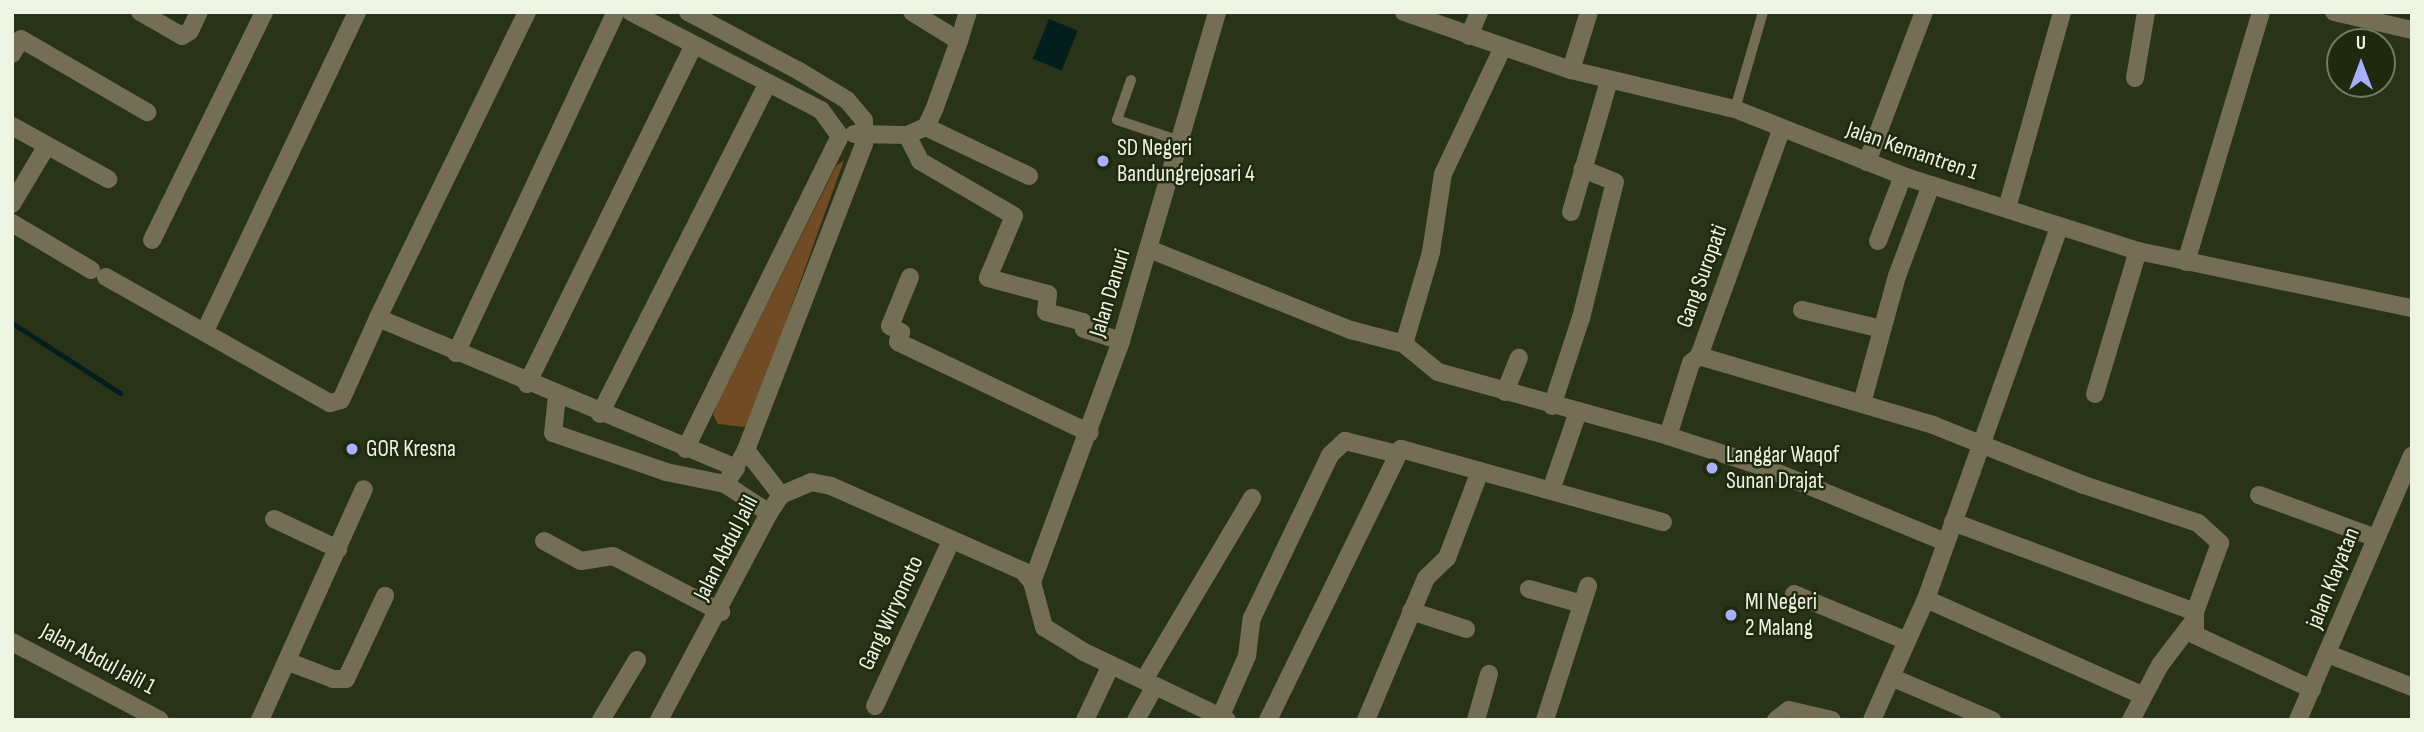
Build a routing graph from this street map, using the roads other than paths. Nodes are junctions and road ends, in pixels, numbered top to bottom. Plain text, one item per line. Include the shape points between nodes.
1 (140, 12) edge
2 (199, 12) edge
3 (264, 12) edge
4 (357, 12) edge
5 (527, 12) edge
6 (616, 12) edge
7 (631, 12) edge
8 (688, 12) edge
9 (912, 12) edge
10 (968, 12) edge
11 (1217, 12) edge
12 (1404, 12) edge
13 (1479, 12) edge
14 (1588, 12) edge
15 (1763, 12) edge
16 (1924, 12) edge
17 (2062, 12) edge
18 (2146, 12) edge
19 (2261, 12) edge
20 (2334, 12) edge
21 (2403, 23) edge
22 (1469, 36) junction
23 (958, 41) junction
24 (15, 42) edge
25 (693, 46) junction
26 (1502, 49) junction
27 (1571, 70) junction
28 (2135, 78) dead end
29 (1131, 80) dead end
30 (1609, 80) junction
31 (768, 83) junction
32 (1735, 109) junction
33 (147, 111) dead end
34 (12, 126) edge
35 (926, 127) junction
36 (1781, 131) junction
37 (866, 133) junction
38 (907, 135) junction
39 (840, 136) junction
40 (1180, 141) junction
41 (46, 147) junction
42 (1867, 162) junction
43 (1583, 169) junction
44 (1029, 176) dead end
45 (1903, 176) junction
46 (108, 179) dead end
47 (1931, 185) junction
48 (12, 204) edge
49 (2007, 208) junction
50 (1571, 212) dead end
51 (12, 223) edge
52 (2059, 227) junction
53 (152, 240) dead end
54 (1878, 241) dead end
55 (1149, 249) junction
56 (2138, 251) junction
57 (2186, 262) junction
58 (910, 278) dead end
59 (2412, 308) edge
60 (1802, 310) dead end
61 (377, 318) junction
62 (1882, 329) junction
63 (205, 331) junction
64 (1121, 341) junction
65 (1404, 344) junction
66 (456, 353) junction
67 (1699, 356) junction
68 (1519, 358) dead end
69 (527, 384) junction
70 (1505, 392) junction
71 (2095, 394) dead end
72 (557, 396) junction
73 (1862, 402) junction
74 (1552, 406) junction
75 (1578, 412) junction
76 (600, 415) junction
77 (1090, 433) junction
78 (1668, 436) junction
79 (1980, 443) junction
80 (685, 449) junction
81 (746, 450) junction
82 (1397, 454) junction
83 (2412, 455) edge
84 (736, 468) junction
85 (1479, 471) junction
86 (725, 484) junction
87 (363, 489) dead end
88 (1551, 491) junction
89 (781, 495) junction
90 (2259, 495) dead end
91 (1252, 498) dead end
92 (769, 513) junction
93 (274, 519) dead end
94 (1663, 522) dead end
95 (1953, 522) junction
96 (2376, 538) junction
97 (544, 541) dead end
98 (951, 541) junction
99 (1945, 542) junction
100 (338, 549) junction
101 (1032, 582) junction
102 (1588, 586) dead end
103 (1529, 589) dead end
104 (1794, 594) dead end
105 (385, 596) dead end
106 (1926, 599) junction
107 (1582, 604) junction
108 (1411, 611) junction
109 (721, 612) junction
110 (2193, 618) junction
111 (1465, 629) dead end
112 (1907, 641) junction
113 (12, 642) edge
114 (2328, 654) junction
115 (637, 660) dead end
116 (289, 662) junction
117 (1111, 665) junction
118 (1489, 674) dead end
119 (1891, 677) junction
120 (1149, 683) junction
121 (2412, 687) edge
122 (2312, 689) junction
123 (2142, 695) junction
124 (875, 706) dead end
125 (134, 713) edge
126 (603, 719) edge
127 (1222, 719) edge
128 (160, 720) edge
129 (260, 720) edge
130 (659, 720) edge
131 (1085, 720) edge
132 (1136, 720) edge
133 (1268, 720) edge
134 (1366, 720) edge
135 (1476, 720) edge
136 (1545, 720) edge
137 (1776, 720) edge
138 (1832, 720) edge
139 (1872, 720) edge
140 (1992, 720) edge
141 (2131, 720) edge
142 (2298, 720) edge

1 - 2 street via 182,36 190,31
3 - 53 street
4 - 63 street
5 - 61 street
6 - 66 street
7 - 25 street
8 - 37 street via 847,100 859,109
9 - 23 street
10 - 23 street
11 - 40 street, Jalan Danuri
12 - 22 street, Jalan Kemantren 1
13 - 22 street
14 - 27 street
15 - 32 lane
16 - 42 street
17 - 49 street
18 - 28 street
19 - 57 street
20 - 21 street
22 - 26 street, Jalan Kemantren 1
23 - 35 street
24 - 33 street
25 - 31 street
25 - 69 street
26 - 27 street, Jalan Kemantren 1
26 - 65 street via 1443,174 1431,252
27 - 30 street, Jalan Kemantren 1
29 - 40 lane via 1117,120
30 - 32 street, Jalan Kemantren 1
30 - 43 street
31 - 39 street via 821,110
31 - 76 street
32 - 36 street, Jalan Kemantren 1
34 - 41 street
35 - 38 street
35 - 44 street
36 - 42 street, Jalan Kemantren 1
36 - 67 street, Gang Suropati
37 - 38 street
37 - 39 street
37 - 81 street
38 - 64 street via 920,161 1014,216 988,278 1049,295 1046,312 1083,322 1084,329
39 - 80 street
40 - 55 street, Jalan Danuri
41 - 46 street
41 - 48 street
42 - 45 street, Jalan Kemantren 1
43 - 50 street
43 - 74 street via 1615,182 1581,318
45 - 47 street, Jalan Kemantren 1
45 - 54 street
47 - 49 street, Jalan Kemantren 1
47 - 62 street
49 - 52 street, Jalan Kemantren 1
51 - 63 street
52 - 56 street, Jalan Kemantren 1
52 - 79 street
55 - 64 street, Jalan Danuri
55 - 65 street via 1351,330
56 - 57 street, Jalan Kemantren 1
56 - 71 street
57 - 59 street, Jalan Kemantren 1
58 - 77 street via 891,324 901,331 898,342
60 - 62 street
61 - 63 street via 336,403
61 - 66 street
62 - 73 street
64 - 77 street, Jalan Danuri
65 - 70 street via 1438,372
66 - 69 street
67 - 73 street
67 - 78 street, Gang Suropati via 1691,363
68 - 70 street
69 - 72 street
70 - 74 street
72 - 76 street
72 - 86 street via 552,433 666,472
73 - 79 street
74 - 75 street
75 - 78 street
75 - 88 street
76 - 80 street
77 - 101 street, Jalan Danuri
78 - 99 street via 1760,467
79 - 95 street
79 - 110 street via 2084,485 2187,518 2212,533 2220,543 2217,557
80 - 84 street
81 - 84 street
81 - 89 street
82 - 85 street via 1405,448
82 - 127 street via 1345,441 1329,454 1252,618 1247,656
82 - 133 street
83 - 96 street, jalan Klayatan
84 - 86 street
85 - 88 street
85 - 108 street via 1447,558 1426,578
86 - 92 street
87 - 100 street
88 - 94 street
89 - 92 street, Jalan Abdul Jalil
89 - 98 street, Jalan Abdul Jalil via 801,483 821,483
90 - 96 street
91 - 120 street
92 - 109 street, Jalan Abdul Jalil
93 - 100 street
95 - 99 street
95 - 110 street
96 - 114 street, jalan Klayatan
97 - 109 street via 581,561 613,556
98 - 101 street, Jalan Abdul Jalil via 1023,570
98 - 124 street, Gang Wiryonoto
99 - 106 street
100 - 116 street
101 - 117 street via 1044,627
102 - 107 street
103 - 107 street
104 - 112 street
105 - 116 street via 346,679 333,679
106 - 112 street
106 - 123 street
107 - 136 street
108 - 111 street
108 - 134 street
109 - 130 street, Jalan Abdul Jalil
110 - 122 street via 2195,635
110 - 123 street
112 - 119 street
113 - 125 street, Jalan Abdul Jalil 1
114 - 121 street
114 - 122 street, jalan Klayatan
115 - 126 street
116 - 129 street
117 - 120 street
117 - 131 street
118 - 135 street
119 - 139 street
119 - 140 street
120 - 127 street
120 - 132 street
122 - 142 street, jalan Klayatan
123 - 141 street
125 - 128 street, Jalan Abdul Jalil 1
137 - 138 street via 1789,710

